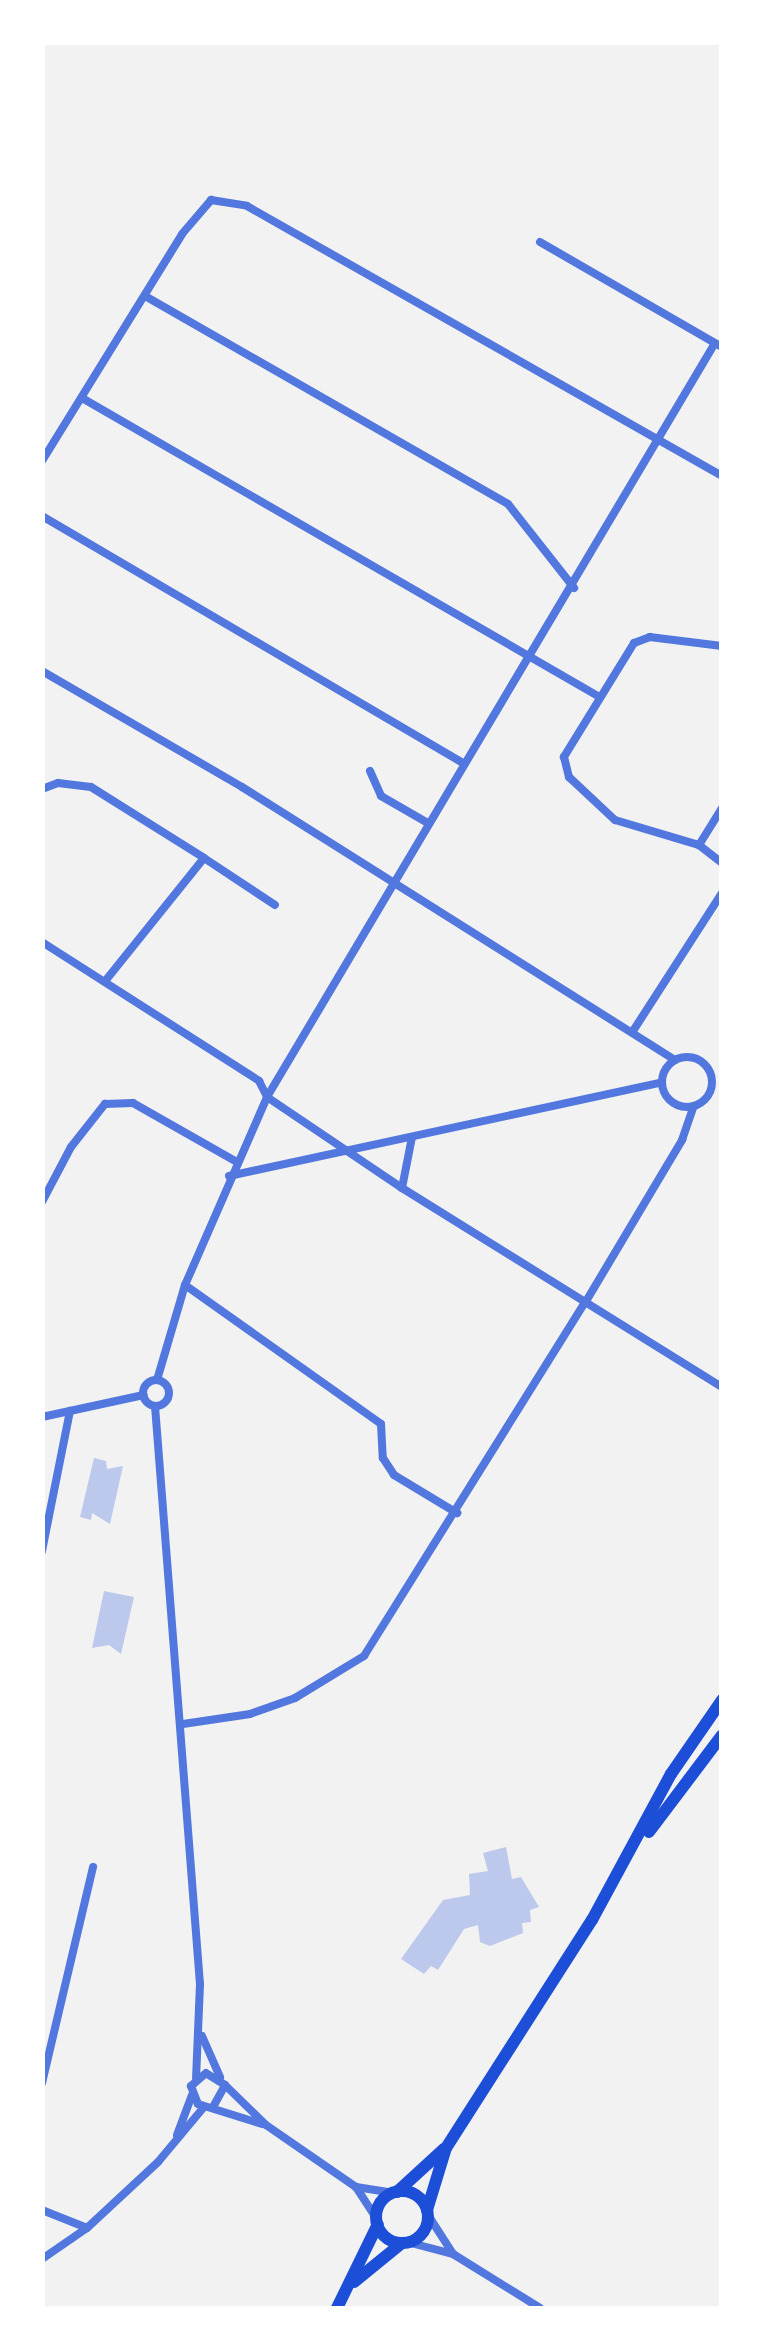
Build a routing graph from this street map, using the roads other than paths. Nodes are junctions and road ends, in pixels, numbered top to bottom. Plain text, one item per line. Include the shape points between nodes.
1 (540, 242) dead end
2 (146, 296) junction
3 (718, 345) edge
4 (82, 398) junction
5 (656, 442) junction
6 (42, 461) edge
7 (722, 476) edge
8 (42, 516) edge
9 (574, 588) junction
10 (722, 646) edge
11 (533, 658) junction
12 (42, 671) edge
13 (598, 696) junction
14 (464, 764) junction
15 (370, 771) dead end
16 (42, 789) edge
17 (722, 808) edge
18 (428, 823) junction
19 (699, 845) junction
20 (204, 858) junction
21 (722, 863) edge
22 (392, 880) junction
23 (722, 893) edge
24 (276, 904) dead end
25 (42, 942) edge
26 (105, 981) junction
27 (632, 1031) junction
28 (675, 1060) junction
29 (722, 1065) edge
30 (710, 1070) junction
31 (662, 1082) junction
32 (267, 1097) junction
33 (694, 1106) junction
34 (412, 1137) junction
35 (344, 1150) junction
36 (235, 1161) junction
37 (229, 1176) junction
38 (402, 1188) junction
39 (42, 1202) edge
40 (185, 1286) junction
41 (585, 1303) junction
42 (157, 1380) junction
43 (722, 1386) edge
44 (144, 1395) junction
45 (156, 1406) junction
46 (70, 1411) junction
47 (42, 1417) edge
48 (457, 1513) junction
49 (42, 1551) edge
50 (722, 1700) edge
51 (183, 1724) junction
52 (722, 1735) edge
53 (635, 1850) junction
54 (93, 1867) dead end
55 (202, 2036) junction
56 (196, 2078) junction
57 (222, 2081) junction
58 (42, 2083) edge
59 (192, 2095) junction
60 (208, 2107) junction
61 (266, 2125) junction
62 (175, 2139) junction
63 (446, 2148) junction
64 (356, 2187) junction
65 (395, 2192) junction
66 (42, 2210) edge
67 (428, 2212) junction
68 (377, 2222) junction
69 (87, 2228) junction
70 (404, 2242) junction
71 (453, 2254) junction
72 (42, 2258) edge
73 (352, 2284) junction
74 (337, 2308) edge
75 (540, 2308) edge

1 - 3 street
2 - 4 street
2 - 5 street via 199,208 228,201
2 - 9 street via 508,504
3 - 5 street
4 - 6 street
4 - 11 street
5 - 7 street
5 - 9 street
8 - 14 street
9 - 11 street
10 - 13 street via 650,637 625,653
11 - 13 street
11 - 14 street
12 - 22 street
13 - 19 street via 564,756 569,777 615,820
14 - 18 street
15 - 18 street via 382,796
16 - 20 street via 58,783 91,787
17 - 19 street
18 - 22 street
19 - 21 street
20 - 24 street
20 - 26 street
22 - 27 street
22 - 32 street
23 - 27 street
25 - 26 street
26 - 32 street via 259,1081
27 - 28 street
28 - 30 street via 698,1059
28 - 31 street
29 - 30 street
30 - 33 street via 711,1092
31 - 33 street via 672,1102
31 - 34 street
32 - 35 street
32 - 36 street
33 - 41 street via 682,1140
34 - 35 street
34 - 38 street
35 - 37 street
35 - 38 street
36 - 37 street
36 - 39 street via 133,1102 105,1104 81,1132
37 - 40 street
38 - 41 street
40 - 42 street
40 - 48 street via 380,1424 383,1458 394,1475
41 - 43 street
41 - 48 street
42 - 44 street
42 - 45 street via 169,1391
44 - 45 street
44 - 46 street
45 - 51 street
46 - 47 street
46 - 49 street
48 - 51 street via 364,1656 295,1698 250,1714
50 - 53 main road via 672,1774
51 - 55 street
52 - 53 main road
53 - 63 main road
54 - 58 street
55 - 56 street
55 - 57 street
56 - 57 street
56 - 59 street
57 - 60 street via 224,2096
57 - 61 street
59 - 60 street
59 - 62 street
60 - 61 street
60 - 62 street
61 - 64 street
62 - 69 street
63 - 65 main road
63 - 67 main road
64 - 65 street
64 - 68 street
65 - 67 main road via 415,2195
65 - 68 main road via 380,2205
66 - 69 street
67 - 70 main road via 422,2234
67 - 71 street
68 - 70 main road via 386,2237
68 - 73 main road
69 - 72 street
70 - 71 street
70 - 73 main road
71 - 75 street
73 - 74 main road

